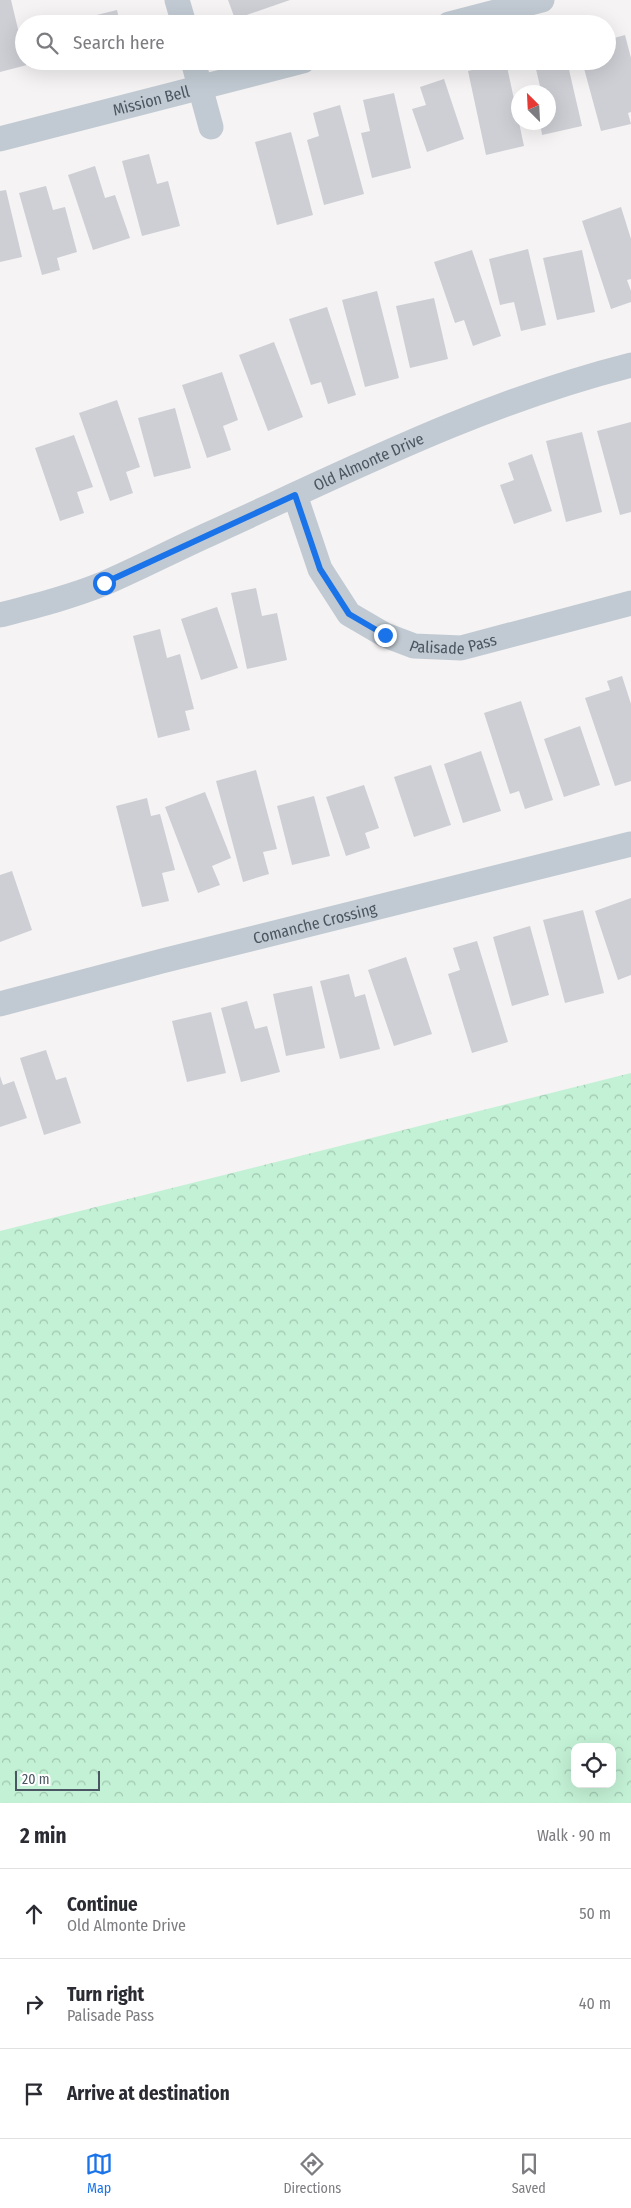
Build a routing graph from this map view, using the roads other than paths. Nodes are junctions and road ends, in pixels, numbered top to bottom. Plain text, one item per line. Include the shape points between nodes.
1 (177, 0) edge
2 (542, 0) edge
3 (181, 15) edge
4 (484, 15) edge
5 (195, 70) edge
6 (269, 70) edge
7 (200, 88) junction
8 (211, 127) dead end
9 (0, 140) edge
10 (631, 364) edge
11 (295, 495) junction
12 (631, 603) edge
13 (0, 615) edge
14 (631, 844) edge
15 (0, 1004) edge

1 - 3 street
2 - 4 street
5 - 7 street
6 - 7 street, Mission Bell
7 - 8 street
7 - 9 street, Mission Bell
10 - 11 street, Old Almonte Drive via 577,378 490,408
11 - 12 street, Palisade Pass via 320,569 349,614 385,635 414,646 461,648
11 - 13 street, Old Almonte Drive via 104,583
14 - 15 street, Comanche Crossing

